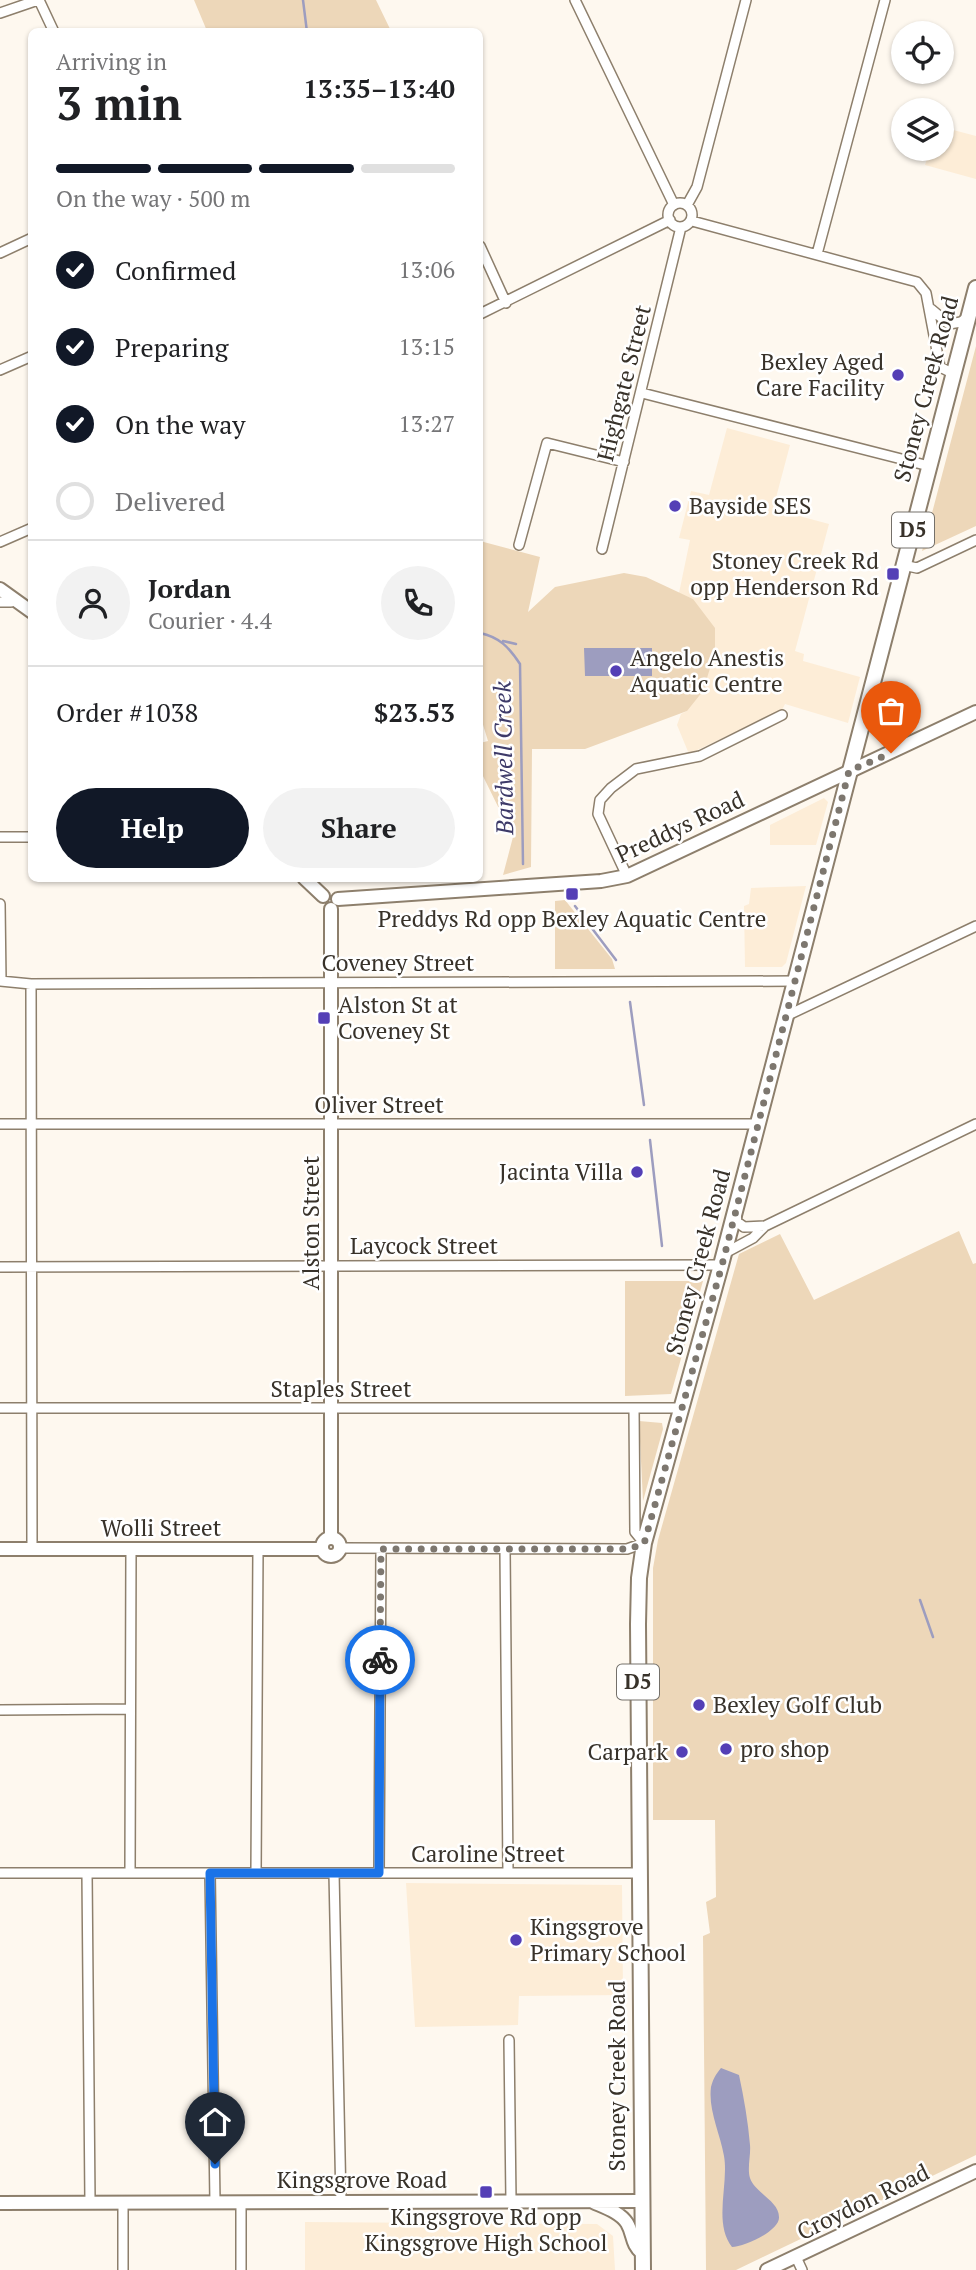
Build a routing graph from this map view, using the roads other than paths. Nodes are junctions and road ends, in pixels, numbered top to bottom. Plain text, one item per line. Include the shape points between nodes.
1 (38, 0) edge
2 (746, 0) edge
3 (885, 0) edge
4 (577, 2) edge
5 (0, 13) edge
6 (52, 28) edge
7 (674, 205) junction
8 (687, 205) junction
9 (670, 220) junction
10 (692, 221) junction
11 (681, 227) junction
12 (28, 240) edge
13 (0, 253) edge
14 (483, 253) edge
15 (817, 254) junction
16 (976, 288) edge
17 (506, 303) junction
18 (930, 308) junction
19 (483, 313) edge
20 (968, 316) junction
21 (28, 358) edge
22 (0, 370) edge
23 (954, 374) junction
24 (642, 393) junction
25 (624, 462) junction
26 (929, 466) junction
27 (28, 530) edge
28 (976, 540) edge
29 (0, 542) edge
30 (519, 545) dead end
31 (602, 549) dead end
32 (903, 565) junction
33 (0, 589) edge
34 (4, 601) edge
35 (28, 609) edge
36 (28, 616) edge
37 (976, 712) edge
38 (782, 715) dead end
39 (849, 771) junction
40 (0, 837) edge
41 (28, 837) edge
42 (627, 876) junction
43 (308, 882) edge
44 (470, 884) edge
45 (0, 904) edge
46 (335, 904) junction
47 (976, 926) edge
48 (1, 981) edge
49 (332, 981) junction
50 (795, 981) junction
51 (30, 984) junction
52 (786, 1016) junction
53 (0, 1124) edge
54 (31, 1124) junction
55 (332, 1124) junction
56 (758, 1124) junction
57 (976, 1124) edge
58 (735, 1213) junction
59 (765, 1226) junction
60 (723, 1259) junction
61 (332, 1266) junction
62 (0, 1267) edge
63 (31, 1267) junction
64 (0, 1408) edge
65 (332, 1408) junction
66 (634, 1408) junction
67 (681, 1408) junction
68 (32, 1409) junction
69 (331, 1537) junction
70 (644, 1544) junction
71 (341, 1548) junction
72 (0, 1549) edge
73 (32, 1549) junction
74 (131, 1549) junction
75 (258, 1549) junction
76 (322, 1549) junction
77 (381, 1549) junction
78 (505, 1550) junction
79 (129, 1709) junction
80 (0, 1710) edge
81 (0, 1873) edge
82 (87, 1873) junction
83 (130, 1873) junction
84 (210, 1873) junction
85 (256, 1873) junction
86 (334, 1873) junction
87 (379, 1873) junction
88 (508, 1873) junction
89 (639, 1873) junction
90 (509, 2040) dead end
91 (976, 2171) edge
92 (511, 2200) junction
93 (590, 2200) junction
94 (641, 2201) junction
95 (90, 2202) junction
96 (123, 2202) junction
97 (215, 2202) junction
98 (242, 2202) junction
99 (341, 2202) junction
100 (0, 2203) edge
101 (642, 2253) junction
102 (796, 2257) junction
103 (123, 2270) edge
104 (241, 2270) edge
105 (643, 2270) edge
106 (767, 2270) edge
107 (802, 2270) edge

1 - 5 street
1 - 6 street
2 - 8 street via 697,187
3 - 15 street
4 - 7 street
7 - 8 street
7 - 9 street
8 - 10 street
9 - 11 street
9 - 17 street
10 - 11 street
10 - 15 street
11 - 24 street, Highgate Street
12 - 13 street
14 - 17 street
15 - 18 street via 917,282 925,290
16 - 20 main road, Stoney Creek Road / D5
17 - 19 street
18 - 20 street via 949,324
18 - 23 street via 940,367
20 - 23 main road, Stoney Creek Road / D5
21 - 22 street
23 - 26 main road, Stoney Creek Road / D5
24 - 25 street, Highgate Street
24 - 26 street
25 - 30 street via 547,443
25 - 31 street, Highgate Street
26 - 32 main road, Stoney Creek Road / D5
27 - 29 street
28 - 32 street via 917,568
32 - 39 main road, Stoney Creek Road / D5
33 - 35 main road
34 - 36 main road
37 - 39 main road, Preddys Road
38 - 42 street via 700,756 631,772 611,788 600,800 598,814
39 - 42 main road, Preddys Road
39 - 50 main road, Stoney Creek Road / D5
40 - 41 street
42 - 44 main road, Preddys Road via 601,881
43 - 46 main road, Preddys Road via 323,896 331,892
44 - 46 main road, Preddys Road
45 - 48 street
46 - 49 main road, Alston Street
47 - 52 street
48 - 51 street, Coveney Street
49 - 50 street, Coveney Street
49 - 51 street, Coveney Street
49 - 55 main road, Alston Street
50 - 52 main road, Stoney Creek Road / D5
51 - 54 street
52 - 56 main road, Stoney Creek Road / D5
53 - 54 street, Oliver Street
54 - 55 street, Oliver Street
54 - 63 street
55 - 56 street, Oliver Street
55 - 61 main road, Alston Street
56 - 58 main road, Stoney Creek Road / D5
57 - 59 street
58 - 59 street via 744,1227
58 - 60 main road, Stoney Creek Road / D5
59 - 60 street
60 - 61 street, Laycock Street
60 - 67 main road, Stoney Creek Road / D5
61 - 63 street, Laycock Street
61 - 65 main road, Alston Street
62 - 63 street, Laycock Street
63 - 68 street
64 - 68 street, Staples Street
65 - 66 street, Staples Street
65 - 68 street, Staples Street
65 - 69 main road, Alston Street
66 - 67 street, Staples Street
66 - 70 street via 635,1532
67 - 70 main road, Stoney Creek Road / D5
68 - 73 street
69 - 71 main road
69 - 76 main road
70 - 78 street via 627,1549
70 - 89 main road, Stoney Creek Road / D5 via 638,1602
71 - 76 main road via 332,1556
71 - 77 street
72 - 73 main road, Wolli Street
73 - 74 main road, Wolli Street
74 - 75 main road, Wolli Street
74 - 79 street
75 - 76 main road, Wolli Street
75 - 85 street
77 - 78 street
77 - 87 street
78 - 88 street
79 - 80 street
79 - 83 street
81 - 82 street, Caroline Street
82 - 83 street, Caroline Street
82 - 95 street
83 - 84 street, Caroline Street
84 - 85 street, Caroline Street
84 - 97 street
85 - 86 street, Caroline Street
86 - 87 street, Caroline Street
86 - 99 street
87 - 88 street, Caroline Street
88 - 89 street, Caroline Street
89 - 94 main road, Stoney Creek Road / D5
90 - 92 street
91 - 102 main road, Croydon Road
92 - 93 main road, Kingsgrove Road
92 - 99 main road, Kingsgrove Road
93 - 94 main road, Kingsgrove Road
93 - 101 main road via 622,2217
94 - 101 main road, Stoney Creek Road / D5
95 - 96 main road, Kingsgrove Road
95 - 100 main road, Kingsgrove Road
96 - 97 main road, Kingsgrove Road
96 - 103 street
97 - 98 main road, Kingsgrove Road
98 - 99 main road, Kingsgrove Road
98 - 104 street
101 - 105 main road, Stoney Creek Road / D5
102 - 106 main road, Croydon Road
102 - 107 street

